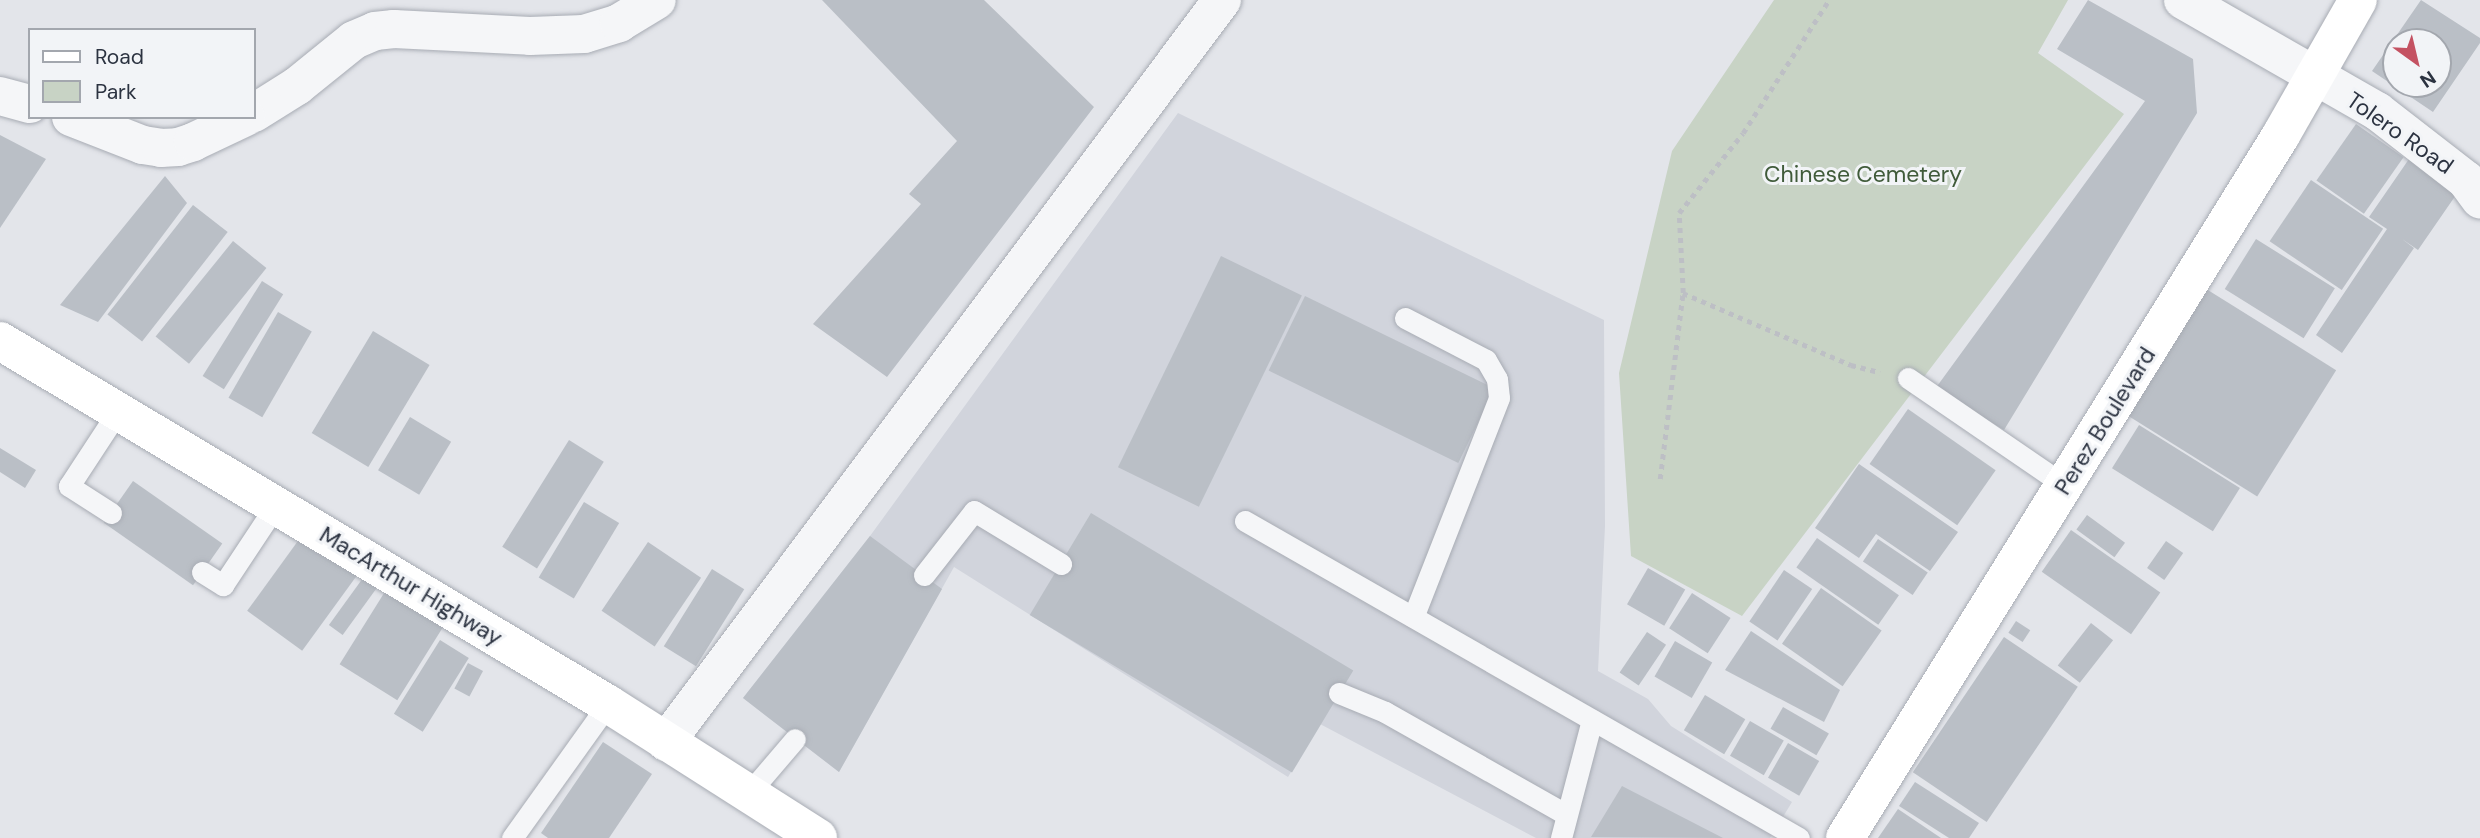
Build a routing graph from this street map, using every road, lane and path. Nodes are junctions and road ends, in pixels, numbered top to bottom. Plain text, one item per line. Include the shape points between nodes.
1 (657, 0) edge
2 (1222, 0) edge
3 (1829, 0) edge
4 (2183, 0) edge
5 (2358, 0) edge
6 (2313, 75) junction
7 (0, 96) edge
8 (28, 103) edge
9 (256, 112) edge
10 (76, 119) edge
11 (242, 119) edge
12 (2480, 199) edge
13 (1683, 293) junction
14 (1405, 318) dead end
15 (0, 341) edge
16 (1908, 378) joint
17 (118, 411) junction
18 (1660, 479) dead end
19 (2066, 485) junction
20 (276, 505) junction
21 (111, 513) dead end
22 (1245, 521) dead end
23 (1061, 564) dead end
24 (202, 572) dead end
25 (924, 575) dead end
26 (1413, 617) junction
27 (1339, 693) dead end
28 (608, 704) junction
29 (1592, 720) junction
30 (795, 738) dead end
31 (666, 742) junction
32 (748, 794) junction
33 (1565, 814) junction
34 (512, 838) edge
35 (818, 838) edge
36 (1561, 838) edge
37 (1799, 838) edge
38 (1845, 838) edge

1 - 9 street via 620,23 584,34 375,31 354,40 298,86
2 - 31 street
3 - 13 path via 1743,133 1679,213
4 - 6 street, Tolero Road
5 - 6 main road, Perez Boulevard
6 - 12 street, Tolero Road via 2388,119 2466,180
6 - 19 main road, Perez Boulevard via 2281,135
7 - 8 street
10 - 11 street via 161,148 186,145
13 - 16 path via 1851,365
13 - 18 path
14 - 26 lane via 1486,360 1497,379 1499,398
15 - 17 main road, MacArthur Highway
16 - 19 lane
17 - 20 main road, MacArthur Highway
17 - 21 lane via 69,486
19 - 38 main road, Perez Boulevard
20 - 24 lane via 223,585
20 - 28 main road, MacArthur Highway
22 - 26 lane
23 - 25 lane via 974,511
26 - 29 lane
27 - 33 lane via 1385,712
28 - 31 main road, MacArthur Highway
28 - 34 lane
29 - 33 lane
29 - 37 lane
30 - 32 lane
31 - 32 main road, MacArthur Highway
32 - 35 main road, MacArthur Highway
33 - 36 lane

